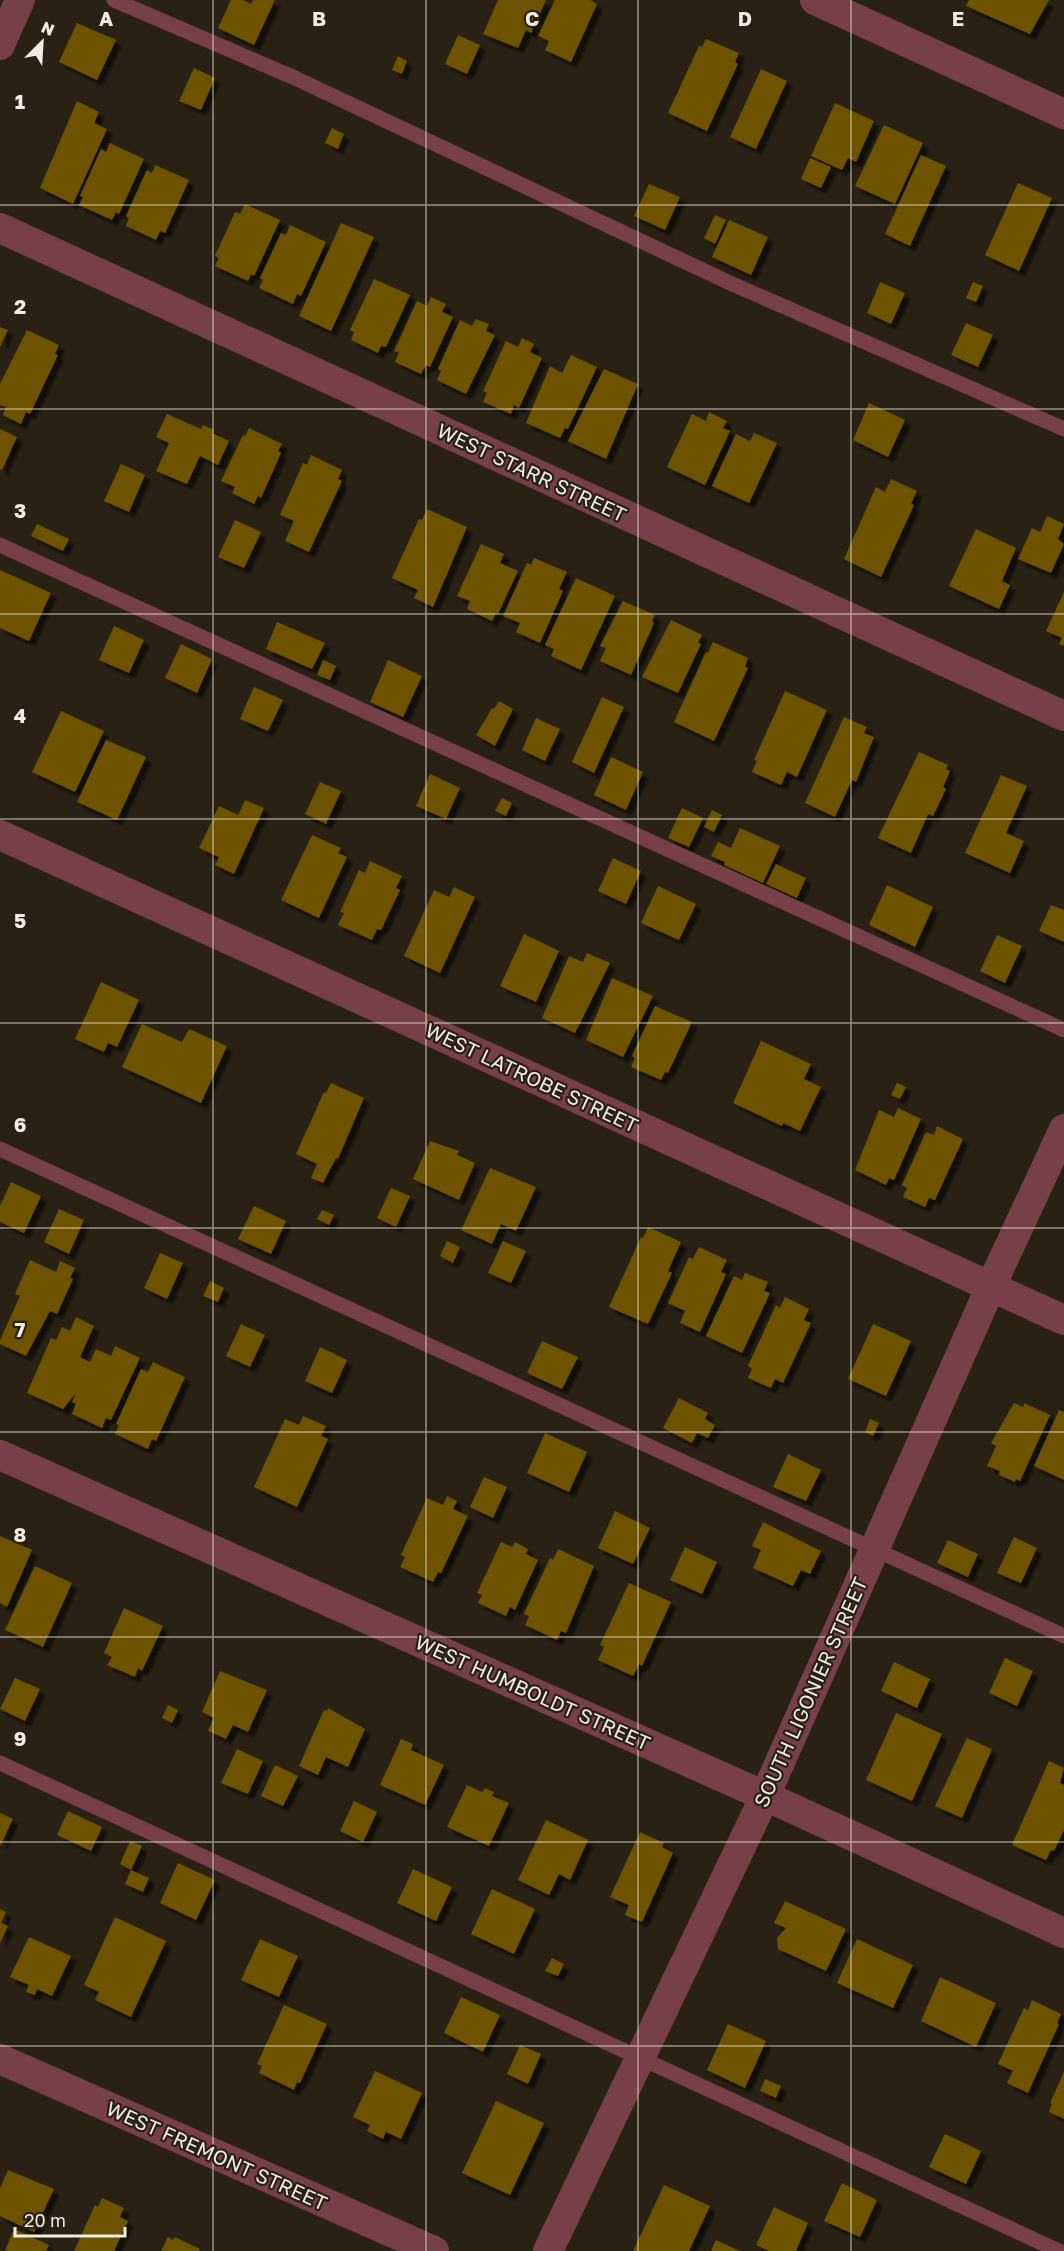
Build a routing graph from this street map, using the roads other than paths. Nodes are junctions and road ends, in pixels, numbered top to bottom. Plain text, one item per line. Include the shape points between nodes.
1 (20, 0) edge
2 (114, 0) edge
3 (815, 0) edge
4 (0, 45) edge
5 (1064, 114) edge
6 (0, 228) edge
7 (1064, 429) edge
8 (0, 545) edge
9 (1064, 716) edge
10 (0, 835) edge
11 (1064, 1030) edge
12 (1064, 1129) edge
13 (0, 1149) edge
14 (991, 1286) junction
15 (1064, 1320) edge
16 (0, 1455) edge
17 (874, 1549) junction
18 (1064, 1636) edge
19 (0, 1763) edge
20 (765, 1796) junction
21 (1064, 1933) edge
22 (640, 2058) junction
23 (0, 2059) edge
24 (434, 2251) edge
25 (548, 2251) edge
26 (1059, 2251) edge

1 - 4 street
2 - 7 lane via 295,78 730,283
3 - 5 street
6 - 9 street, WEST STARR STREET
8 - 11 lane
10 - 14 street, WEST LATROBE STREET
12 - 14 street, SOUTH LIGONIER STREET
13 - 17 lane
14 - 15 street, WEST LATROBE STREET
14 - 17 street, SOUTH LIGONIER STREET
16 - 20 street, WEST HUMBOLDT STREET
17 - 18 lane
17 - 20 street, SOUTH LIGONIER STREET
19 - 22 lane
20 - 21 street, WEST HUMBOLDT STREET
20 - 22 street, SOUTH LIGONIER STREET
22 - 25 street, SOUTH LIGONIER STREET
22 - 26 lane
23 - 24 street, WEST FREMONT STREET

